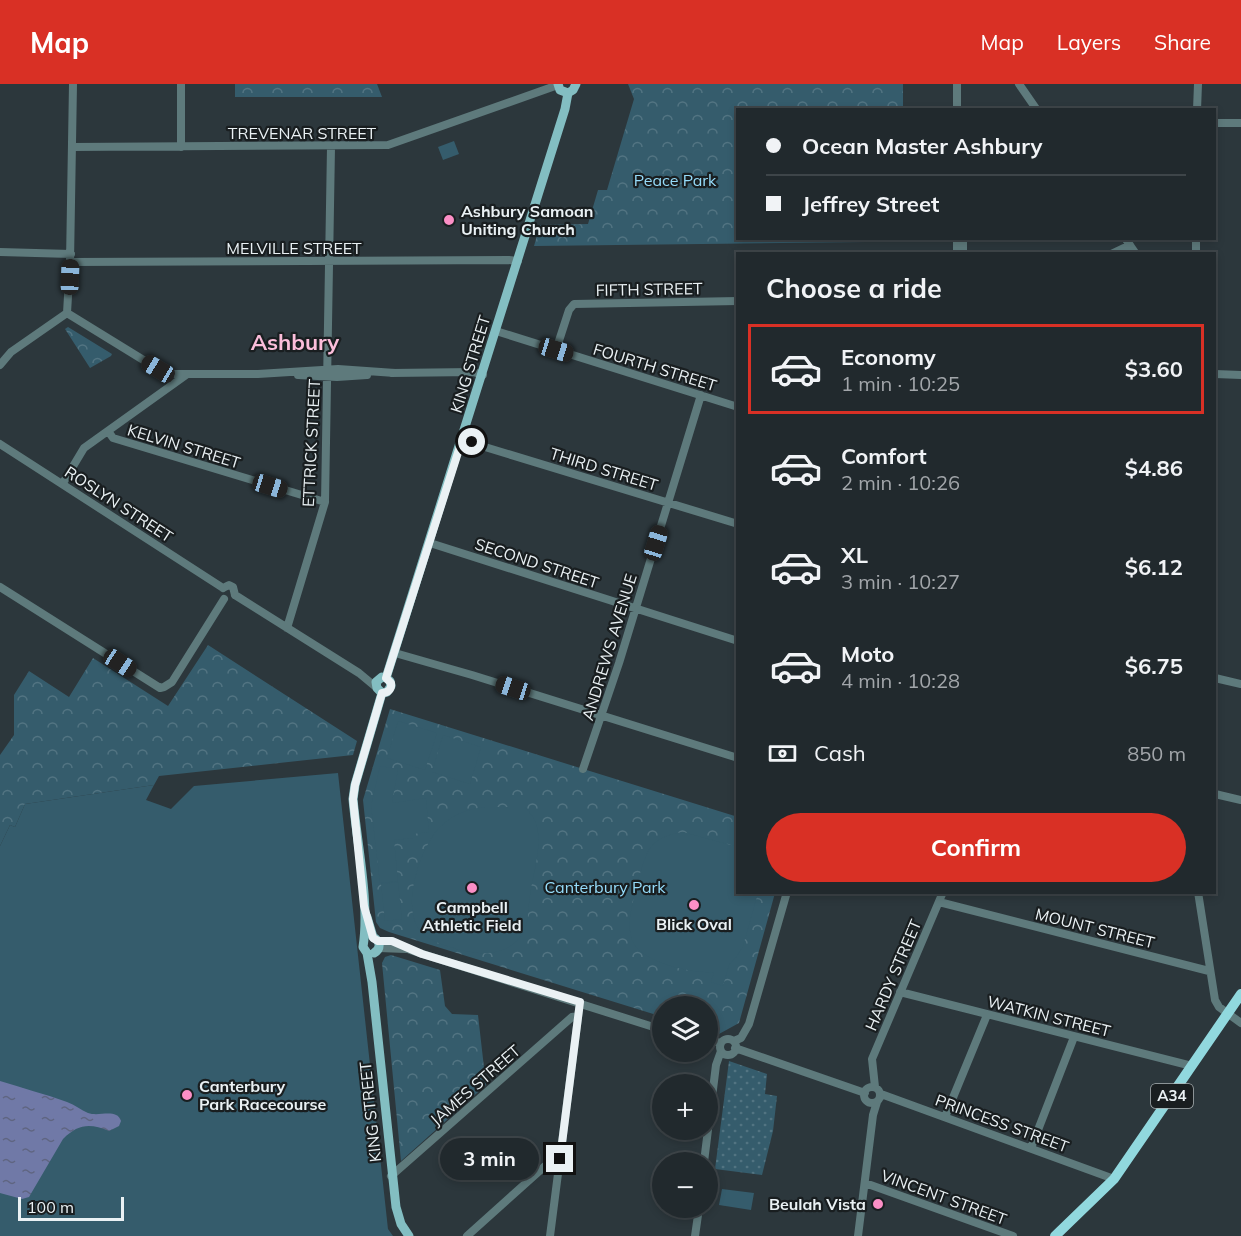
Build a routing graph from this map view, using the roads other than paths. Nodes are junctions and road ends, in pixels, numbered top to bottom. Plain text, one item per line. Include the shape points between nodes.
1 (73, 84) edge
2 (181, 84) edge
3 (576, 84) edge
4 (957, 84) edge
5 (961, 84) edge
6 (1019, 84) edge
7 (1198, 84) edge
8 (558, 85) edge
9 (568, 93) junction
10 (957, 108) edge
11 (962, 108) edge
12 (1036, 108) edge
13 (1197, 108) edge
14 (1216, 123) edge
15 (1241, 123) edge
16 (72, 147) junction
17 (180, 147) junction
18 (331, 147) junction
19 (1127, 242) edge
20 (0, 252) edge
21 (1114, 252) edge
22 (71, 258) junction
23 (518, 261) junction
24 (329, 262) junction
25 (736, 301) edge
26 (67, 313) junction
27 (496, 331) junction
28 (556, 350) junction
29 (0, 365) edge
30 (328, 373) junction
31 (1216, 374) edge
32 (187, 375) junction
33 (483, 375) junction
34 (1241, 375) edge
35 (701, 395) junction
36 (736, 406) edge
37 (108, 431) junction
38 (462, 440) junction
39 (0, 444) edge
40 (63, 483) junction
41 (325, 502) junction
42 (668, 503) junction
43 (736, 523) edge
44 (430, 543) junction
45 (0, 587) edge
46 (223, 588) junction
47 (235, 595) junction
48 (225, 599) junction
49 (635, 609) junction
50 (286, 628) junction
51 (736, 640) edge
52 (394, 653) junction
53 (1216, 678) edge
54 (1241, 684) edge
55 (381, 685) junction
56 (602, 716) junction
57 (736, 757) edge
58 (583, 769) dead end
59 (1216, 794) edge
60 (1241, 800) edge
61 (786, 894) edge
62 (942, 894) edge
63 (1198, 894) edge
64 (939, 902) junction
65 (373, 945) junction
66 (1209, 971) junction
67 (900, 992) junction
68 (1241, 994) edge
69 (580, 1002) junction
70 (1228, 1014) junction
71 (987, 1015) junction
72 (578, 1016) junction
73 (1241, 1023) edge
74 (652, 1026) edge
75 (1074, 1037) junction
76 (735, 1045) junction
77 (718, 1046) edge
78 (721, 1047) junction
79 (1192, 1066) junction
80 (869, 1089) junction
81 (876, 1100) junction
82 (945, 1117) junction
83 (1031, 1148) junction
84 (705, 1152) edge
85 (560, 1159) junction
86 (391, 1176) junction
87 (1114, 1179) junction
88 (865, 1183) junction
89 (698, 1218) edge
90 (410, 1236) edge
91 (467, 1236) edge
92 (550, 1236) edge
93 (695, 1236) edge
94 (858, 1236) edge
95 (1013, 1236) edge
96 (1055, 1236) edge

1 - 16 street
2 - 17 street
3 - 9 main road
4 - 10 street
5 - 11 street
6 - 12 street
7 - 13 street
8 - 9 main road
8 - 18 street, TREVENAR STREET via 396,144
9 - 23 main road, KING STREET
14 - 15 street
16 - 17 street, TREVENAR STREET
16 - 22 street
17 - 18 street, TREVENAR STREET
18 - 24 street, ETTRICK STREET
19 - 21 street
20 - 22 street, MELVILLE STREET
22 - 24 street, MELVILLE STREET
22 - 26 street
23 - 24 street, MELVILLE STREET
23 - 27 main road, KING STREET
24 - 30 street, ETTRICK STREET
25 - 28 street, FIFTH STREET via 574,304 568,310
26 - 29 street via 10,352
26 - 32 street via 158,369
27 - 28 street, FOURTH STREET
27 - 33 main road, KING STREET
28 - 35 street, FOURTH STREET
30 - 32 street
30 - 33 street
30 - 41 street, ETTRICK STREET
31 - 34 street
32 - 37 street
33 - 38 main road, KING STREET
35 - 36 street, FOURTH STREET
35 - 42 street, ANDREWS AVENUE
37 - 40 street via 84,447
37 - 41 street, KELVIN STREET via 113,438
38 - 42 street, THIRD STREET
38 - 44 main road, KING STREET
39 - 40 street, ROSLYN STREET
40 - 46 street, ROSLYN STREET
41 - 50 street, ETTRICK STREET
42 - 43 street, THIRD STREET
42 - 49 street, ANDREWS AVENUE
44 - 49 street, SECOND STREET
44 - 52 main road, KING STREET
45 - 48 street via 160,688 172,682
46 - 47 street via 233,587
46 - 48 street via 221,595
47 - 48 street via 231,600
47 - 50 street
49 - 51 street, SECOND STREET
49 - 56 street, ANDREWS AVENUE
50 - 55 street
52 - 55 main road, KING STREET
52 - 56 street
53 - 54 street
55 - 65 main road, KING STREET via 354,791 364,906
56 - 57 street
56 - 58 street, ANDREWS AVENUE
59 - 60 street
61 - 76 street via 749,1024
62 - 64 street, HARDY STREET
63 - 66 street
64 - 66 street, MOUNT STREET
64 - 67 street, HARDY STREET
65 - 69 street via 410,950
65 - 86 main road, KING STREET via 372,982
66 - 70 street via 1216,1003
67 - 71 street, WATKIN STREET
67 - 80 street, HARDY STREET via 872,1059
68 - 70 highway, A34
69 - 72 street
69 - 74 street
70 - 73 street
70 - 79 highway, A34
71 - 75 street, WATKIN STREET
71 - 82 street
72 - 85 street
72 - 86 street, JAMES STREET via 572,1017
75 - 79 street, WATKIN STREET
75 - 83 street
76 - 78 street via 727,1039
76 - 78 street via 734,1052 728,1055
76 - 80 street
77 - 78 street
78 - 84 street
79 - 87 highway, A34
80 - 81 street
80 - 81 street via 866,1100
81 - 82 street, PRINCESS STREET
81 - 88 street
82 - 83 street, PRINCESS STREET
83 - 87 street, PRINCESS STREET
85 - 91 street via 545,1166
85 - 92 street
86 - 90 main road, KING STREET via 398,1216
87 - 96 highway, A34
88 - 94 street
88 - 95 street, VINCENT STREET
89 - 93 street

